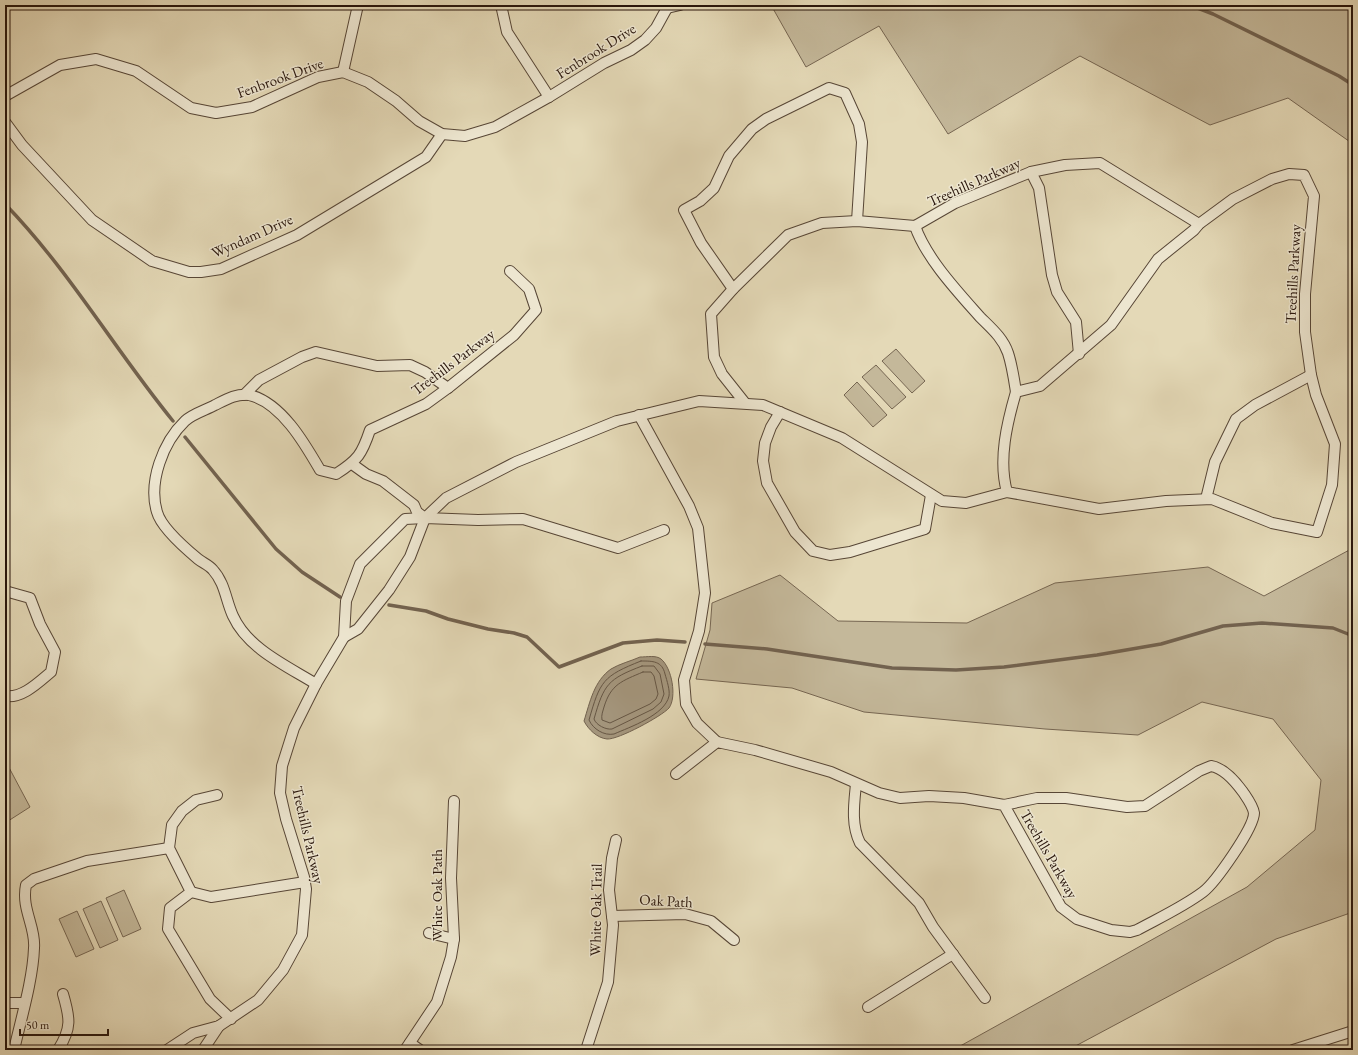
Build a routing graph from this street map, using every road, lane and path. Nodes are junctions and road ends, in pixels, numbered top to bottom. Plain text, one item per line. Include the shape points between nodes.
1 (358, 5) edge
2 (501, 5) edge
3 (680, 5) edge
4 (667, 7) edge
5 (343, 72) junction
6 (5, 96) edge
7 (549, 97) junction
8 (5, 122) edge
9 (442, 134) junction
10 (1030, 172) junction
11 (857, 221) junction
12 (1199, 224) junction
13 (915, 226) junction
14 (510, 271) dead end
15 (733, 289) junction
16 (1079, 354) junction
17 (1311, 375) junction
18 (448, 388) junction
19 (1016, 392) junction
20 (244, 395) junction
21 (745, 403) junction
22 (780, 412) junction
23 (639, 415) junction
24 (352, 464) junction
25 (1007, 492) junction
26 (931, 495) junction
27 (1206, 499) junction
28 (425, 518) junction
29 (664, 530) dead end
30 (5, 591) edge
31 (344, 637) junction
32 (316, 684) junction
33 (5, 696) edge
34 (717, 742) junction
35 (676, 774) dead end
36 (856, 784) junction
37 (217, 795) dead end
38 (454, 801) dead end
39 (1004, 806) junction
40 (616, 840) dead end
41 (168, 848) junction
42 (305, 882) junction
43 (191, 892) junction
44 (612, 916) junction
45 (429, 933) dead end
46 (454, 939) junction
47 (734, 940) dead end
48 (953, 954) junction
49 (63, 994) dead end
50 (985, 998) dead end
51 (5, 1003) edge
52 (25, 1003) junction
53 (868, 1007) dead end
54 (231, 1019) junction
55 (219, 1026) junction
56 (1353, 1031) edge
57 (180, 1046) edge
58 (408, 1047) edge
59 (14, 1050) edge
60 (58, 1050) edge
61 (166, 1050) edge
62 (203, 1050) edge
63 (420, 1050) edge
64 (586, 1050) edge
65 (1294, 1050) edge

1 - 5 street
2 - 7 street via 507,32
3 - 4 street
4 - 7 street, Fenbrook Drive via 656,28 645,40
5 - 6 street, Fenbrook Drive via 318,77 252,107 222,113 191,108 136,71 96,59 60,65
5 - 9 street, Fenbrook Drive via 368,82 419,121
7 - 9 street, Fenbrook Drive via 495,127 465,136
8 - 9 street, Wyndam Drive via 22,145 92,220 152,261 190,272 221,269 297,235 426,157
10 - 12 street, Treehills Parkway via 1065,165 1100,163
10 - 13 street, Treehills Parkway via 955,203
10 - 16 street via 1038,188 1052,275 1057,292 1076,322
11 - 13 street
11 - 15 street via 822,223 788,235
11 - 15 street via 862,142 859,124 845,93 829,88 766,119 752,130 729,156 714,188 700,201 684,210 701,243
12 - 16 street, Treehills Parkway via 1158,259 1111,325
12 - 17 street, Treehills Parkway via 1234,199 1272,179 1289,174 1304,175 1314,196 1305,294 1305,332
13 - 19 street via 920,242 998,336 1008,353
14 - 18 street, Treehills Parkway via 529,289 536,310 514,335
15 - 21 street via 711,314 714,357 722,374
16 - 19 street, Treehills Parkway via 1040,386
17 - 27 street via 1255,405 1236,419 1215,462
17 - 27 street, Treehills Parkway via 1335,444 1332,486 1316,532 1272,523 1212,499
18 - 20 street via 410,365 377,366 316,352 259,380
18 - 24 street, Treehills Parkway via 426,404 370,430 363,450
19 - 25 street via 1009,416 1004,455 1003,479
20 - 24 street, Treehills Parkway via 266,402 279,413 302,440 320,470 336,474
20 - 32 street via 233,396 186,420 167,445 154,477 157,512 176,538 212,569 222,584 233,617 255,645
21 - 22 street, Treehills Parkway via 763,404
21 - 23 street, Treehills Parkway via 699,401
22 - 26 street, Treehills Parkway via 842,438
22 - 26 street via 765,443 766,483 795,532 814,551 830,556 925,529
23 - 28 street, Treehills Parkway via 617,421 516,462 446,498
23 - 34 street via 689,506 698,528 704,593 699,631 684,680 686,704 697,723
24 - 28 street via 366,474 383,481 414,505 417,512
25 - 26 street, Treehills Parkway via 966,503 942,502
25 - 27 street, Treehills Parkway via 1099,509
28 - 29 street, Treehills Parkway via 523,519 618,548
28 - 31 street, Treehills Parkway via 410,557 389,590 358,629
28 - 31 street, Treehills Parkway via 405,519 360,564 346,601
30 - 33 street via 30,598 55,652 51,672 33,687 13,698
31 - 32 street, Treehills Parkway
32 - 42 street, Treehills Parkway via 294,728 282,766 280,793
34 - 35 street
34 - 36 street, Treehills Parkway via 794,760 831,772
36 - 39 street, Treehills Parkway via 900,798 964,798
36 - 48 street via 854,824 860,843 915,898
37 - 41 street via 196,800 182,811 172,825
38 - 46 street, White Oak Path via 451,878
39 - 39 street, Treehills Parkway via 1036,798 1066,798 1127,807 1145,806 1211,766 1223,770 1242,792 1253,808 1254,815 1250,828 1212,884 1202,893 1130,932 1111,930 1077,919 1061,907
40 - 44 street, White Oak Trail via 609,890
41 - 43 street
41 - 52 street via 87,861 34,879 26,885 24,896 35,946
42 - 43 street via 211,897
42 - 54 street, Treehills Parkway via 302,935 283,970 258,1000
43 - 54 street via 170,908 168,929 210,999
44 - 47 street, Oak Path via 685,914 711,921
44 - 64 street, White Oak Trail via 607,987
45 - 46 street
46 - 58 street, White Oak Path via 451,958 437,1002
48 - 50 street
48 - 53 street
49 - 60 street via 70,1016 66,1038
51 - 52 street
52 - 59 street
54 - 55 street, Treehills Parkway
55 - 57 street, Treehills Parkway via 193,1033
55 - 62 street, Treehills Parkway
56 - 65 street
57 - 61 street, Treehills Parkway
58 - 63 street

